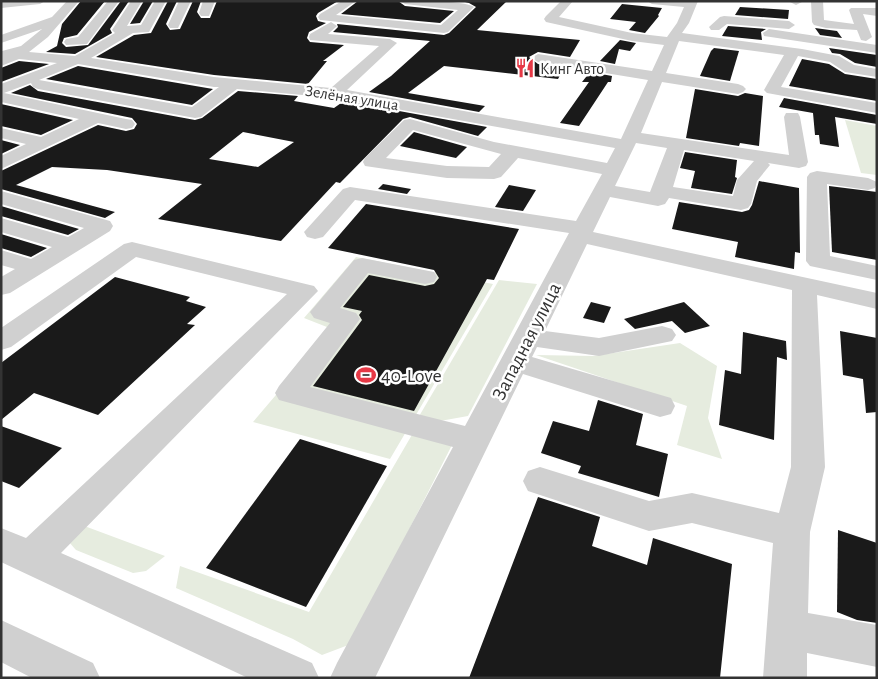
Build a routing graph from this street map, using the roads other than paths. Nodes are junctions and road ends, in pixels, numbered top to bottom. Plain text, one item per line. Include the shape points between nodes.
1 (40, 1) edge
2 (74, 1) edge
3 (114, 1) edge
4 (137, 1) edge
5 (161, 1) edge
6 (185, 1) edge
7 (209, 1) edge
8 (351, 1) edge
9 (365, 1) edge
10 (405, 1) edge
11 (472, 1) edge
12 (568, 1) edge
13 (652, 1) edge
14 (818, 1) edge
15 (849, 1) edge
16 (409, 2) edge
17 (478, 2) edge
18 (428, 3) junction
19 (870, 3) edge
20 (1, 5) edge
21 (448, 5) junction
22 (764, 7) dead end
23 (373, 11) dead end
24 (877, 12) edge
25 (205, 13) dead end
26 (58, 18) junction
27 (358, 21) junction
28 (682, 21) edge
29 (334, 23) junction
30 (380, 23) junction
31 (756, 23) junction
32 (174, 25) dead end
33 (400, 25) junction
34 (790, 25) dead end
35 (72, 26) dead end
36 (422, 27) junction
37 (715, 27) junction
38 (862, 28) junction
39 (131, 30) junction
40 (1, 39) edge
41 (873, 48) edge
42 (1, 50) edge
43 (793, 52) junction
44 (9, 54) edge
45 (74, 54) junction
46 (48, 57) junction
47 (538, 58) dead end
48 (1, 62) edge
49 (877, 73) edge
50 (58, 76) dead end
51 (658, 76) junction
52 (1, 77) edge
53 (38, 84) dead end
54 (228, 88) junction
55 (1, 89) edge
56 (738, 89) dead end
57 (335, 93) junction
58 (1, 97) edge
59 (209, 102) junction
60 (877, 108) edge
61 (792, 117) dead end
62 (95, 118) junction
63 (44, 124) dead end
64 (126, 124) dead end
65 (70, 130) junction
66 (1, 133) edge
67 (98, 136) dead end
68 (628, 141) junction
69 (43, 143) junction
70 (675, 150) dead end
71 (514, 151) junction
72 (5, 158) edge
73 (760, 165) dead end
74 (608, 180) junction
75 (868, 184) dead end
76 (661, 191) junction
77 (1, 197) edge
78 (1, 225) edge
79 (315, 232) dead end
80 (581, 233) junction
81 (71, 245) junction
82 (1, 257) edge
83 (35, 268) junction
84 (877, 273) edge
85 (425, 277) dead end
86 (804, 286) junction
87 (1, 288) edge
88 (877, 301) edge
89 (662, 335) dead end
90 (528, 337) junction
91 (1, 341) edge
92 (516, 362) junction
93 (660, 406) dead end
94 (475, 441) junction
95 (540, 481) dead end
96 (792, 532) junction
97 (17, 551) edge
98 (788, 628) junction
99 (1, 640) edge
100 (877, 646) edge
101 (78, 678) edge
102 (297, 678) edge
103 (352, 678) edge
104 (785, 678) edge

1 - 20 street
2 - 26 street
3 - 45 street
4 - 39 street via 118,30
5 - 39 street via 145,29
6 - 32 street
7 - 25 street
8 - 29 street via 324,18
9 - 29 street
10 - 16 street
11 - 17 street
12 - 28 street via 550,19 632,37
13 - 28 street
14 - 38 street via 818,22
15 - 19 street
16 - 18 street
16 - 30 street
18 - 21 street
18 - 33 street
21 - 36 street
21 - 36 street via 468,7 444,29
22 - 31 street
23 - 27 street
24 - 38 street via 855,10
26 - 40 street
26 - 44 street via 37,39
27 - 29 street
27 - 30 street
28 - 37 street
28 - 43 street
28 - 51 street, Западная улица
29 - 57 street via 315,37 390,43
30 - 33 street
31 - 34 street
31 - 37 street via 724,20
33 - 36 street
35 - 45 street
37 - 41 street
38 - 41 street
39 - 45 street
42 - 44 street, Зелёная улица via 11,51
43 - 49 street via 834,59 850,69
43 - 60 street via 772,90
44 - 46 street, Зелёная улица
44 - 48 street
45 - 46 street, Зелёная улица
45 - 54 street, Зелёная улица
45 - 55 street, Зелёная улица
46 - 52 street
47 - 51 street
50 - 59 street
51 - 56 street
51 - 68 street, Западная улица
53 - 59 street via 194,113
54 - 57 street, Зелёная улица via 273,86
54 - 59 street
57 - 68 street, Зелёная улица
58 - 62 street
61 - 68 street, Зелёная улица via 799,162
62 - 64 street
62 - 65 street
63 - 65 street
65 - 67 street
65 - 69 street
66 - 69 street
68 - 74 street, Западная улица
69 - 72 street
70 - 76 street
71 - 71 street via 410,124 372,162 447,172 494,173
71 - 74 street
73 - 76 street via 747,180 741,204
74 - 76 street via 658,200
74 - 80 street, Западная улица
75 - 84 street via 817,176 818,261
77 - 81 street via 102,226
78 - 81 street
79 - 80 street via 350,193
80 - 86 street
80 - 90 street, Западная улица
81 - 83 street
82 - 83 street
83 - 87 street
85 - 94 street via 362,265 323,312 347,318 290,393
86 - 88 street
86 - 96 street via 808,467
89 - 90 street via 599,347
90 - 92 street, Западная улица
91 - 97 street via 132,249 305,291
92 - 93 street
92 - 94 street, Западная улица
94 - 103 street, Западная улица
95 - 96 street via 649,516 692,508
96 - 98 street
97 - 102 street
98 - 100 street
98 - 104 street
99 - 101 street

